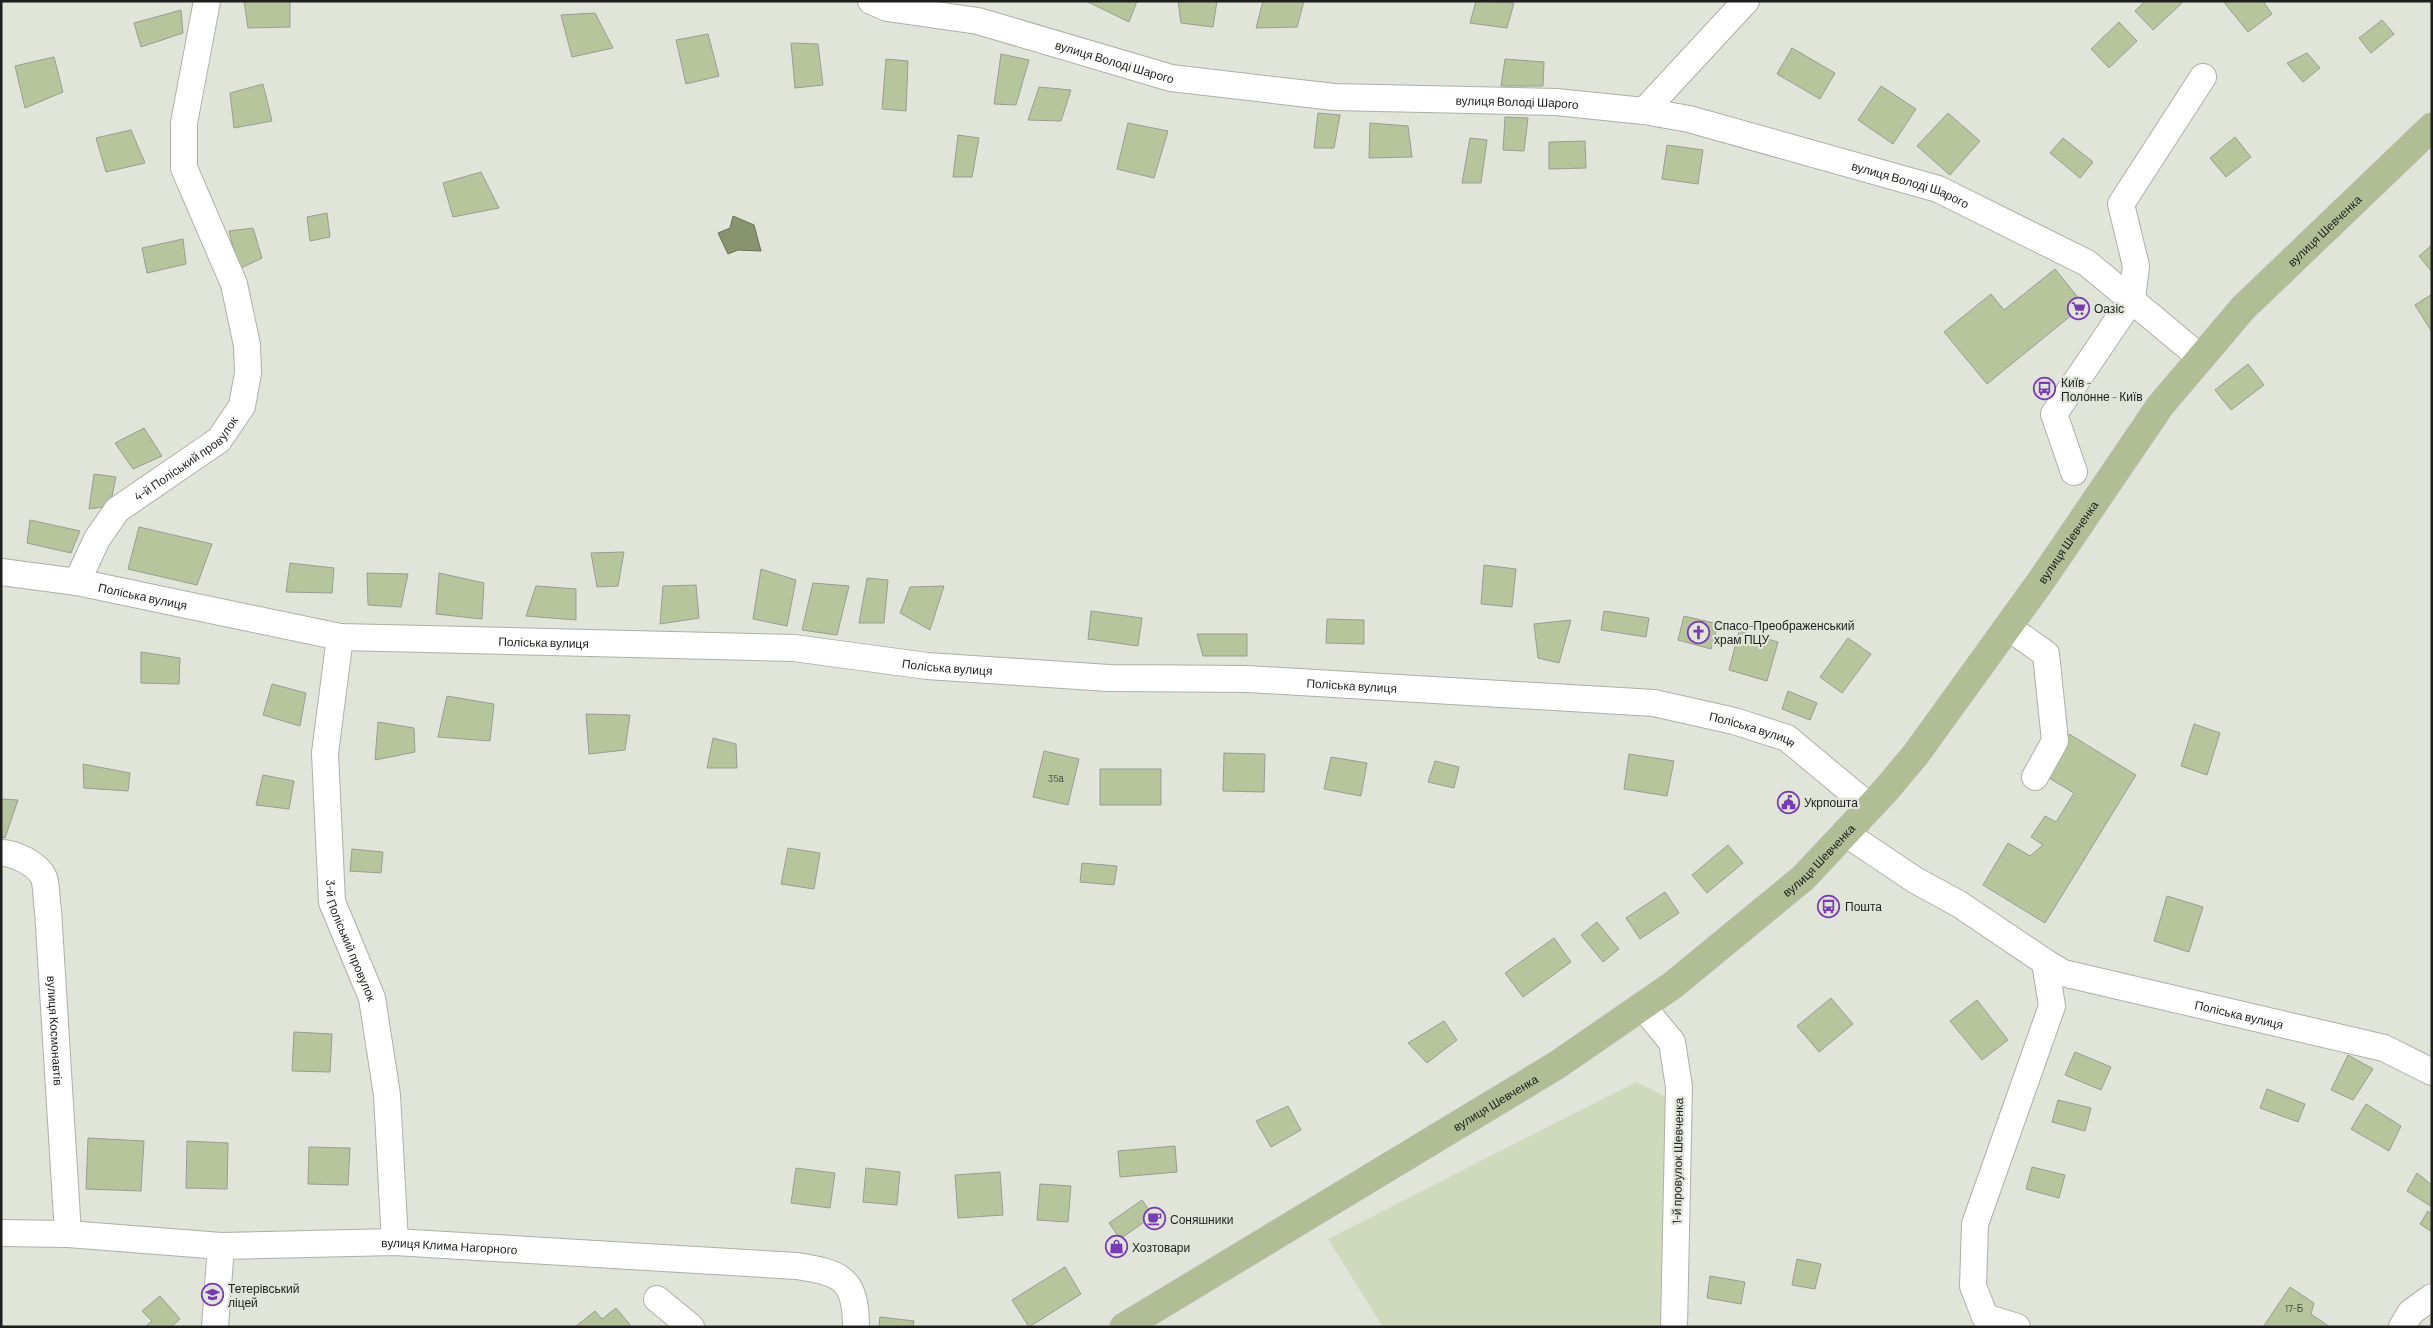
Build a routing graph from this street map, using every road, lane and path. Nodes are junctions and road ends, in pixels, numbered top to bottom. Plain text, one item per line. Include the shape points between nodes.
1 (207, 1) edge
2 (871, 1) edge
3 (1746, 1) edge
4 (2203, 76) dead end
5 (1644, 111) junction
6 (2432, 127) edge
7 (2132, 299) junction
8 (2201, 358) junction
9 (2074, 472) dead end
10 (1, 572) edge
11 (77, 582) junction
12 (2008, 626) junction
13 (340, 637) junction
14 (2035, 778) dead end
15 (1870, 807) junction
16 (1845, 833) junction
17 (1, 853) edge
18 (2045, 962) junction
19 (1642, 1006) junction
20 (2432, 1072) edge
21 (1, 1234) edge
22 (68, 1234) junction
23 (395, 1242) junction
24 (221, 1246) junction
25 (2432, 1297) edge
26 (657, 1298) dead end
27 (215, 1327) edge
28 (691, 1327) edge
29 (856, 1327) edge
30 (1124, 1327) edge
31 (1674, 1327) edge
32 (2017, 1327) edge
33 (2402, 1327) edge

1 - 11 street, 4-й Поліський провулок via 184,123 184,168 234,284 247,345 248,374 242,406 219,440 117,510 97,539
2 - 5 street, вулиця Володі Шарого via 887,8 978,21 1171,78 1334,97 1556,102
3 - 5 street
4 - 7 street via 2122,204 2136,266
5 - 7 street, вулиця Володі Шарого via 1689,119 1938,190 2087,263
6 - 8 main road, вулиця Шевченка via 2244,308
7 - 8 street, вулиця Володі Шарого
7 - 9 street via 2054,414
8 - 12 main road, вулиця Шевченка via 2160,406
10 - 11 street, Поліська вулиця
11 - 13 street, Поліська вулиця
12 - 14 street via 2046,654 2055,741
12 - 15 main road, вулиця Шевченка via 1916,754
13 - 15 street, Поліська вулиця via 794,648 927,666 1109,678 1248,679 1654,703 1734,721 1787,738
13 - 23 street, 3-й Поліський провулок via 325,753 332,902 372,998 387,1096
15 - 16 main road, вулиця Шевченка
16 - 18 street, Поліська вулиця via 1915,880 1960,904
16 - 19 main road, вулиця Шевченка via 1803,878 1673,985
17 - 22 street, вулиця Космонавтів via 11,853 32,865 44,878
18 - 20 street, Поліська вулиця via 2063,973 2384,1048
18 - 32 street via 2052,1006 1975,1224 1973,1286 1985,1317
19 - 30 main road, вулиця Шевченка via 1540,1075
19 - 31 street, 1-й провулок Шевченка via 1672,1042 1679,1086
21 - 22 street, вулиця Клима Нагорного
22 - 24 street, вулиця Клима Нагорного
23 - 24 street, вулиця Клима Нагорного
23 - 29 street, вулиця Клима Нагорного via 798,1266 829,1271 848,1285 856,1309
24 - 27 street
25 - 33 street via 2411,1312
26 - 28 street

